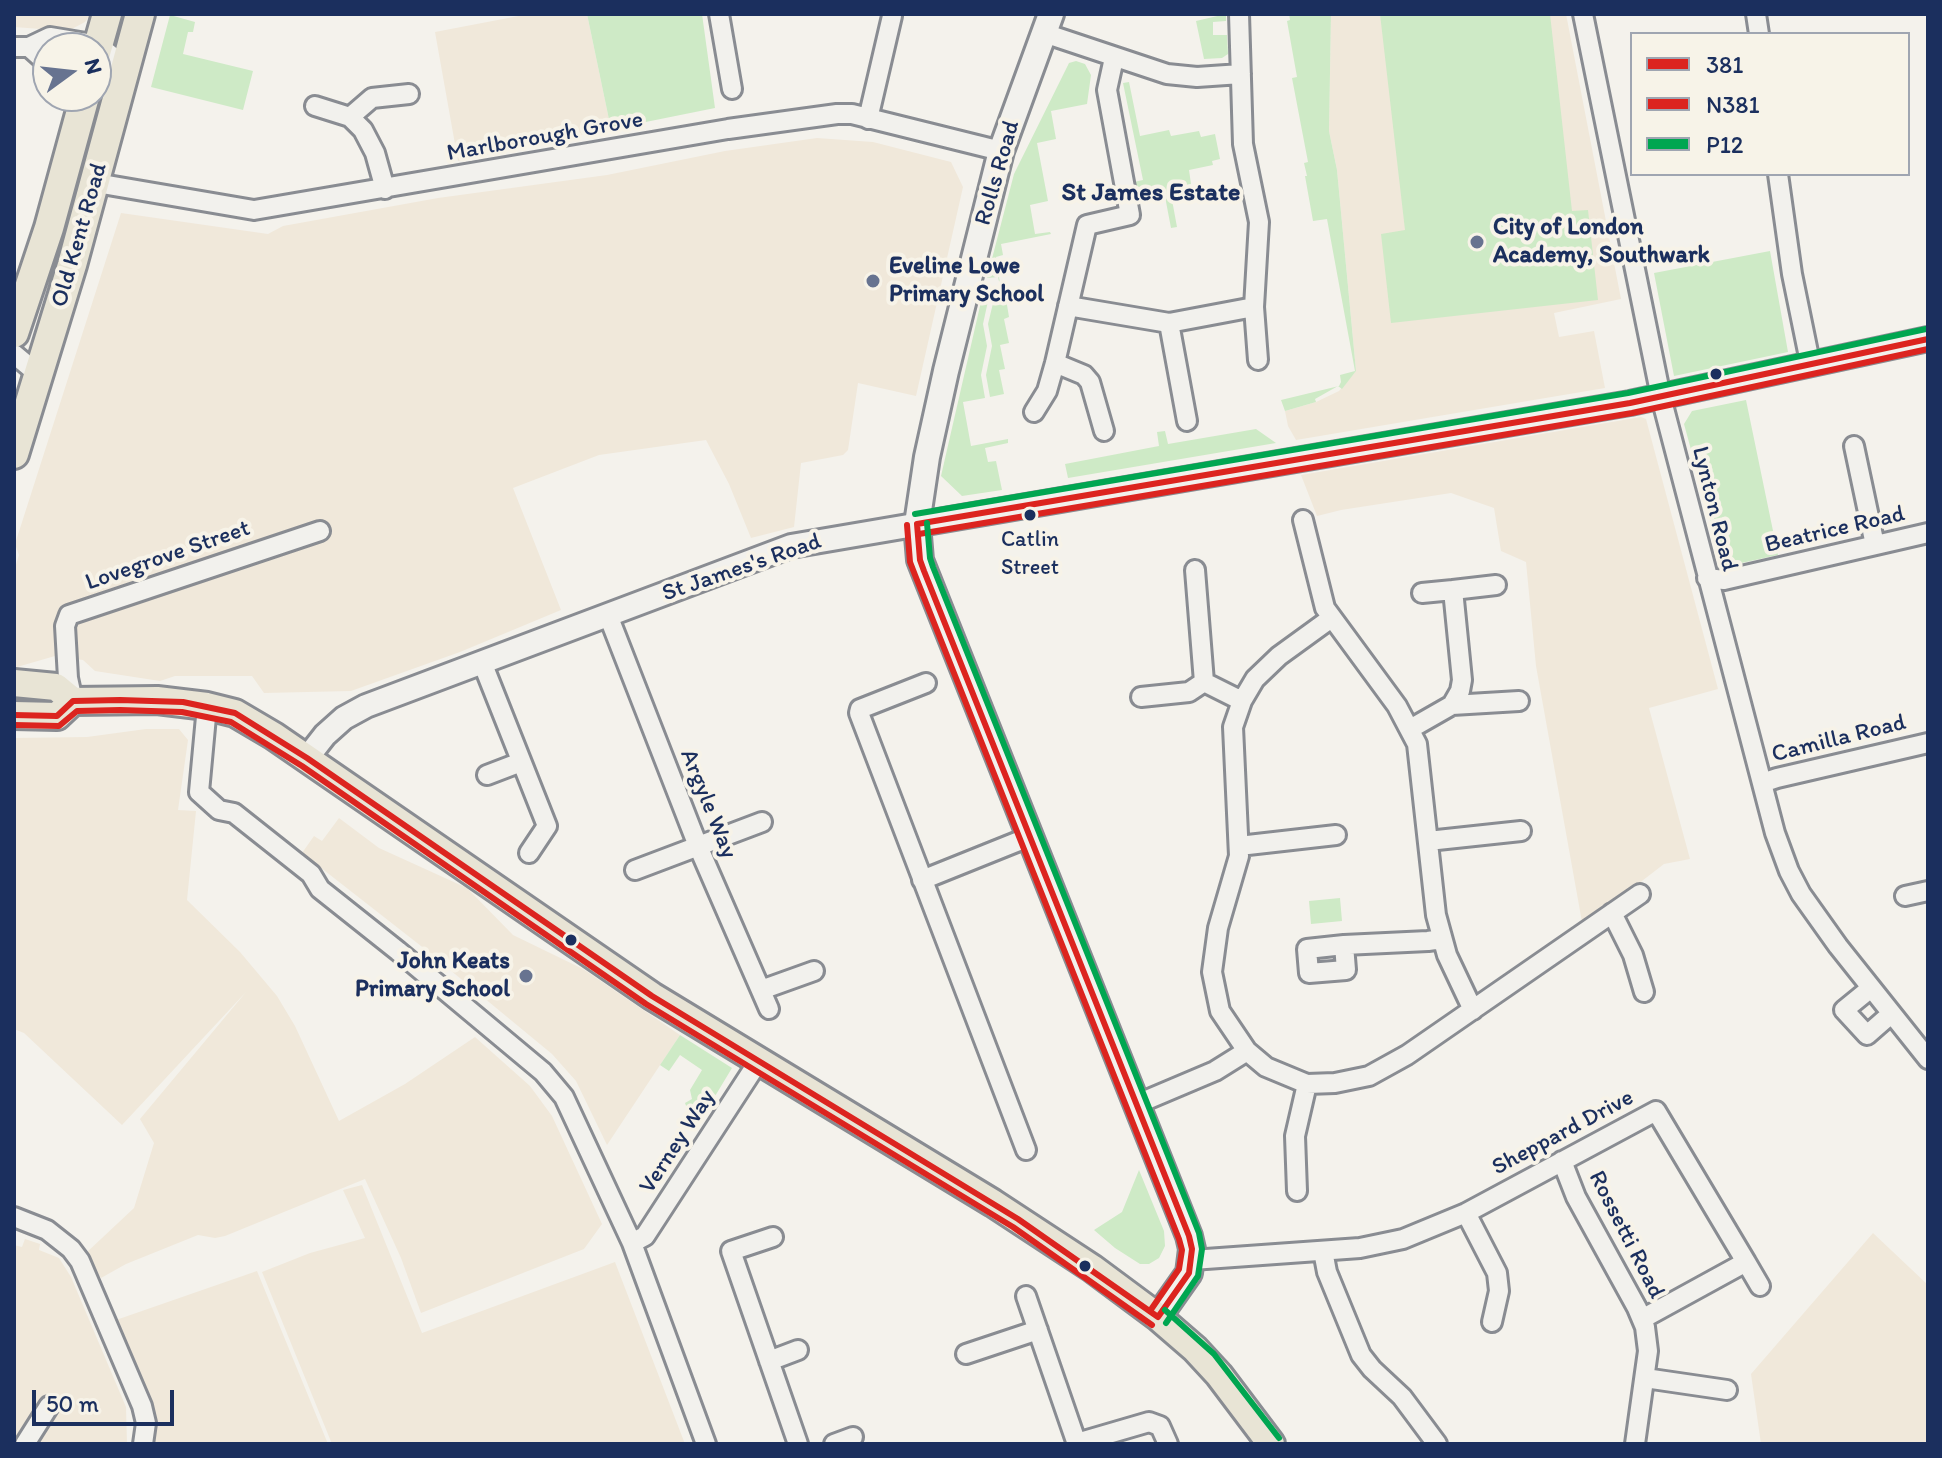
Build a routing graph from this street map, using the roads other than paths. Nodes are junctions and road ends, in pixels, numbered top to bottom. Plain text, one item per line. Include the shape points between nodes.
1 (140, 14) edge
2 (719, 14) edge
3 (1239, 14) edge
4 (1583, 14) edge
5 (892, 16) dead end
6 (1047, 23) edge
7 (1114, 58) junction
8 (112, 62) edge
9 (112, 62) edge
10 (126, 67) junction
11 (1241, 74) junction
12 (732, 89) dead end
13 (409, 94) dead end
14 (315, 106) dead end
15 (81, 112) edge
16 (350, 117) junction
17 (868, 119) junction
18 (1001, 151) junction
19 (1778, 176) edge
20 (96, 183) junction
21 (385, 189) junction
22 (1068, 306) junction
23 (1254, 307) junction
24 (1169, 323) junction
25 (14, 333) edge
26 (1928, 339) edge
27 (14, 354) edge
28 (1258, 360) dead end
29 (1810, 362) junction
30 (1055, 363) junction
31 (26, 375) edge
32 (1661, 397) junction
33 (1034, 412) dead end
34 (1187, 421) dead end
35 (1104, 431) dead end
36 (1854, 446) dead end
37 (14, 454) edge
38 (1303, 520) dead end
39 (917, 524) junction
40 (320, 531) dead end
41 (1928, 533) edge
42 (1875, 545) junction
43 (1195, 570) dead end
44 (1707, 578) junction
45 (1496, 585) dead end
46 (1453, 590) junction
47 (1422, 593) dead end
48 (608, 615) junction
49 (1330, 619) junction
50 (482, 662) junction
51 (1204, 682) junction
52 (14, 683) edge
53 (926, 683) dead end
54 (1141, 697) dead end
55 (73, 701) junction
56 (1242, 701) junction
57 (1519, 701) dead end
58 (1452, 705) junction
59 (207, 706) junction
60 (14, 715) edge
61 (1410, 729) junction
62 (1928, 743) edge
63 (307, 758) junction
64 (521, 762) junction
65 (487, 775) dead end
66 (1762, 783) junction
67 (762, 822) dead end
68 (1521, 831) dead end
69 (1336, 835) dead end
70 (1029, 837) junction
71 (1428, 841) junction
72 (698, 846) junction
73 (1239, 846) junction
74 (529, 853) dead end
75 (635, 870) dead end
76 (922, 880) junction
77 (1928, 891) edge
78 (1640, 894) dead end
79 (1905, 896) dead end
80 (1612, 913) junction
81 (1442, 939) junction
82 (1344, 945) dead end
83 (814, 971) dead end
84 (1871, 988) junction
85 (761, 990) junction
86 (1644, 992) dead end
87 (769, 1009) dead end
88 (1473, 1010) junction
89 (1891, 1014) junction
90 (1247, 1051) junction
91 (1928, 1059) edge
92 (758, 1062) junction
93 (1307, 1084) junction
94 (1137, 1104) junction
95 (1026, 1150) dead end
96 (1562, 1161) junction
97 (1297, 1191) dead end
98 (1466, 1213) junction
99 (14, 1217) edge
100 (773, 1237) dead end
101 (632, 1243) junction
102 (1323, 1251) junction
103 (1192, 1260) junction
104 (1746, 1262) junction
105 (1760, 1286) dead end
106 (1026, 1296) dead end
107 (1158, 1317) junction
108 (1642, 1319) junction
109 (1492, 1322) dead end
110 (1038, 1330) junction
111 (798, 1350) dead end
112 (966, 1354) dead end
113 (769, 1361) junction
114 (1645, 1378) junction
115 (1727, 1390) dead end
116 (49, 1406) dead end
117 (853, 1437) dead end
118 (25, 1444) edge
119 (143, 1444) edge
120 (706, 1444) edge
121 (798, 1444) edge
122 (834, 1444) edge
123 (1077, 1444) edge
124 (1168, 1444) edge
125 (1271, 1444) edge
126 (1437, 1444) edge
127 (1635, 1444) edge

1 - 10 highway, Old Kent Road
2 - 12 street
3 - 11 street
4 - 32 street, Lynton Road
5 - 17 street
6 - 7 street
6 - 18 main road, Rolls Road
7 - 11 street via 1176,75
7 - 22 street via 1107,90 1130,215 1087,225
8 - 10 street
9 - 10 street
10 - 20 highway, Old Kent Road
11 - 23 street via 1243,144 1259,222
13 - 16 street via 372,98
14 - 16 street
15 - 25 highway, Old Kent Road
16 - 21 street via 375,153
17 - 18 street, Marlborough Grove
17 - 21 street, Marlborough Grove via 812,116
18 - 39 main road, Rolls Road via 933,429
19 - 29 street
20 - 21 street, Marlborough Grove via 254,210
20 - 31 highway, Old Kent Road
22 - 24 street
22 - 30 street
23 - 24 street
23 - 28 street
24 - 34 street
26 - 29 street, St James's Road
27 - 31 street
29 - 32 street, St James's Road
30 - 33 street
30 - 35 street via 1090,382
31 - 37 highway, Old Kent Road
32 - 39 street, St James's Road
32 - 44 street, Lynton Road
36 - 42 street
38 - 49 street
39 - 48 street, St James's Road via 791,546
39 - 70 main road via 920,560
40 - 55 street, Lovegrove Street via 69,615 65,626
41 - 42 street, Beatrice Road
42 - 44 street, Beatrice Road via 1724,580
43 - 51 street
44 - 66 street, Lynton Road
45 - 46 street
46 - 47 street
46 - 58 street via 1462,680
48 - 50 street, St James's Road
48 - 72 street, Argyle Way
49 - 56 street via 1271,663
49 - 61 street
50 - 63 street, St James's Road via 355,712 325,735
50 - 64 street
51 - 54 street via 1189,692
51 - 56 street
52 - 55 main road via 56,687
53 - 76 street via 860,709
55 - 59 main road via 157,700
55 - 60 main road via 57,716
56 - 73 street via 1232,736
57 - 58 street
58 - 61 street
59 - 63 main road via 235,713
59 - 101 street via 199,792 311,874 320,889 551,1081 570,1109
61 - 71 street via 1419,753
62 - 66 street, Camilla Road
63 - 92 main road via 652,996
64 - 65 street
64 - 74 street via 547,826
66 - 84 street, Lynton Road via 1795,883
67 - 72 street
68 - 71 street
69 - 73 street
70 - 76 street
70 - 94 main road
71 - 81 street
72 - 75 street
72 - 85 street, Argyle Way
73 - 90 street via 1212,956 1212,983 1227,1025
76 - 95 street
77 - 79 street
78 - 80 street
80 - 86 street
80 - 88 street
81 - 82 street
81 - 88 street
83 - 85 street
84 - 89 street, Lynton Road
84 - 89 street via 1844,1010 1867,1035
85 - 87 street, Argyle Way
88 - 93 street via 1369,1076
89 - 91 street, Lynton Road
90 - 93 street via 1266,1067
90 - 94 street via 1215,1071
92 - 101 street, Verney Way via 645,1236
92 - 107 main road via 1018,1219
93 - 97 street via 1295,1136
94 - 103 main road via 1185,1223
96 - 98 street, Sheppard Drive
96 - 104 street, Sheppard Drive via 1656,1111
96 - 108 street, Rossetti Road
98 - 102 street, Sheppard Drive via 1390,1242
98 - 109 street via 1497,1273
99 - 119 street via 47,1230 80,1261 142,1406
100 - 113 street via 731,1251
101 - 120 street
102 - 103 street, Sheppard Drive
102 - 126 street via 1361,1355
103 - 107 main road via 1185,1282
104 - 105 street, Sheppard Drive
104 - 108 street
106 - 110 street
107 - 125 main road via 1207,1361
108 - 114 street, Rossetti Road via 1648,1351
110 - 112 street
110 - 123 street
111 - 113 street
113 - 121 street
114 - 115 street
114 - 127 street, Rossetti Road
116 - 118 street
117 - 122 street
123 - 124 street via 1149,1422 1160,1426

